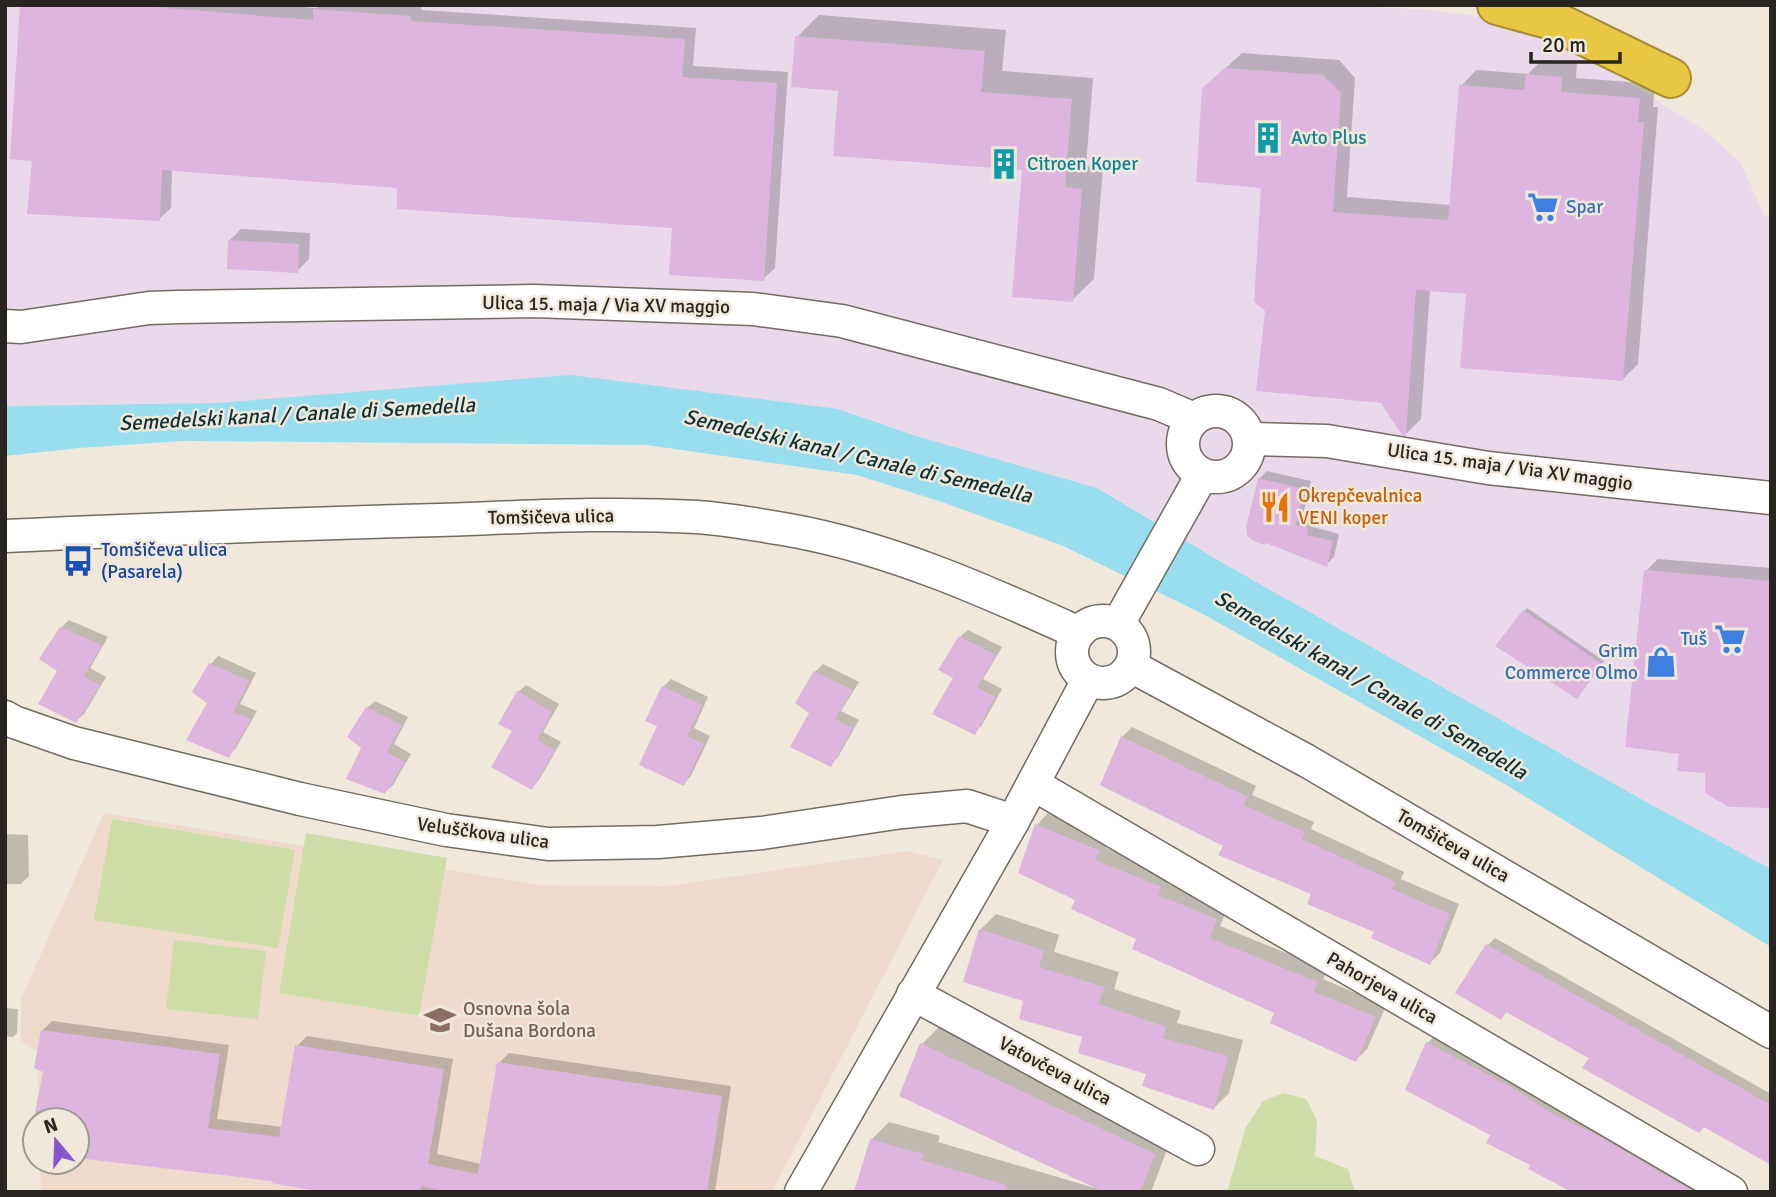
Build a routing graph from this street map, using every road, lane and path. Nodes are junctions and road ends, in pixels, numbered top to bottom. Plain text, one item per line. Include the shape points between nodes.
1 (1497, 5) edge
2 (1671, 78) dead end
3 (5, 326) edge
4 (1194, 419) junction
5 (1249, 439) junction
6 (1202, 475) junction
7 (1771, 498) edge
8 (5, 536) edge
9 (1118, 624) junction
10 (1079, 633) junction
11 (1131, 666) junction
12 (1088, 680) junction
13 (5, 717) edge
14 (1033, 784) junction
15 (1013, 821) junction
16 (913, 994) junction
17 (1771, 1032) edge
18 (1198, 1149) dead end
19 (801, 1192) edge
20 (1731, 1192) edge

1 - 2 highway via 1552,20
3 - 4 street, Ulica 15. maja / Via XV maggio via 178,307 534,301 754,309 842,321 1159,404
4 - 5 street via 1215,411 1227,413 1245,428
4 - 6 street via 1183,439 1183,450 1186,460
5 - 6 street via 1244,462 1236,471 1226,477
5 - 7 street, Ulica 15. maja / Via XV maggio via 1327,441 1488,468
6 - 9 street
8 - 10 street, Tomšičeva ulica via 517,517 699,517 836,540 914,564
9 - 10 street via 1097,622
9 - 11 street via 1133,643
10 - 12 street via 1073,642 1074,664
11 - 12 street via 1125,675 1108,683
11 - 17 street, Tomšičeva ulica via 1307,761
12 - 14 street
13 - 15 street, Veluščkova ulica via 74,743 300,799 446,830 548,844 658,842 762,833 967,806
14 - 15 street
14 - 20 street, Pahorjeva ulica
15 - 16 street
16 - 18 street, Vatovčeva ulica
16 - 19 street

